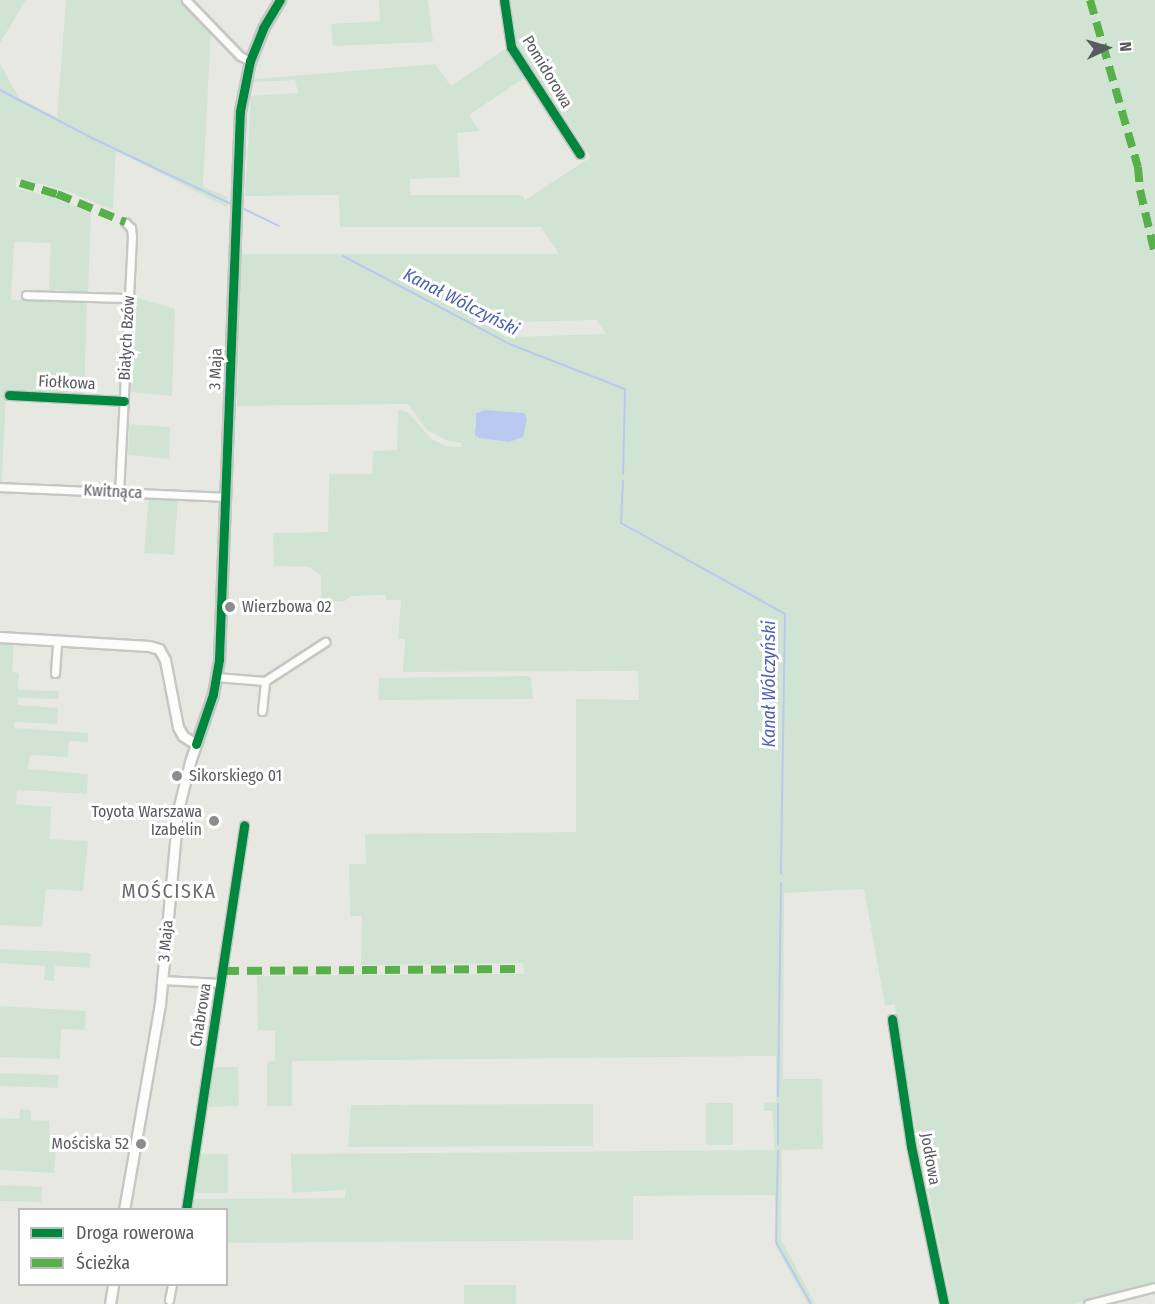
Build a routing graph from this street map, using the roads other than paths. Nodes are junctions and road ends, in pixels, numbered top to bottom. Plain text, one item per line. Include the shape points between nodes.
1 (186, 0) edge
2 (280, 0) edge
3 (504, 0) edge
4 (250, 61) junction
5 (580, 154) dead end
6 (125, 222) dead end
7 (26, 295) dead end
8 (130, 298) junction
9 (9, 395) dead end
10 (124, 401) junction
11 (0, 487) edge
12 (119, 493) junction
13 (226, 497) junction
14 (0, 637) edge
15 (57, 641) junction
16 (325, 642) dead end
17 (55, 673) dead end
18 (216, 677) junction
19 (265, 681) junction
20 (262, 711) dead end
21 (196, 744) junction
22 (244, 825) dead end
23 (162, 980) junction
24 (221, 983) junction
25 (892, 1019) dead end
26 (124, 1208) edge
27 (186, 1208) edge
28 (113, 1286) edge
29 (172, 1286) edge
30 (1155, 1287) edge
31 (169, 1300) dead end
32 (110, 1304) edge
33 (944, 1304) edge
34 (1088, 1304) edge

1 - 4 street via 240,56
2 - 4 main road, 3 Maja
3 - 5 street, Pomidorowa via 511,47
4 - 13 main road, 3 Maja via 240,111
6 - 8 street, Białych Bzów via 132,232
7 - 8 street
8 - 10 street, Białych Bzów
9 - 10 street, Fiołkowa
10 - 12 street, Białych Bzów
11 - 12 street, Kwitnąca
12 - 13 street, Kwitnąca
13 - 18 main road, 3 Maja
14 - 15 main road
15 - 17 street
15 - 21 main road via 159,649 165,660 178,727 183,736
16 - 19 street
18 - 19 street
18 - 21 main road, 3 Maja
19 - 20 street
21 - 23 main road, 3 Maja via 178,810
22 - 24 street, Chabrowa
23 - 24 street
23 - 26 main road, 3 Maja
24 - 27 street, Chabrowa
25 - 33 street, Jodłowa via 911,1146
28 - 32 main road
29 - 31 street
30 - 34 street

